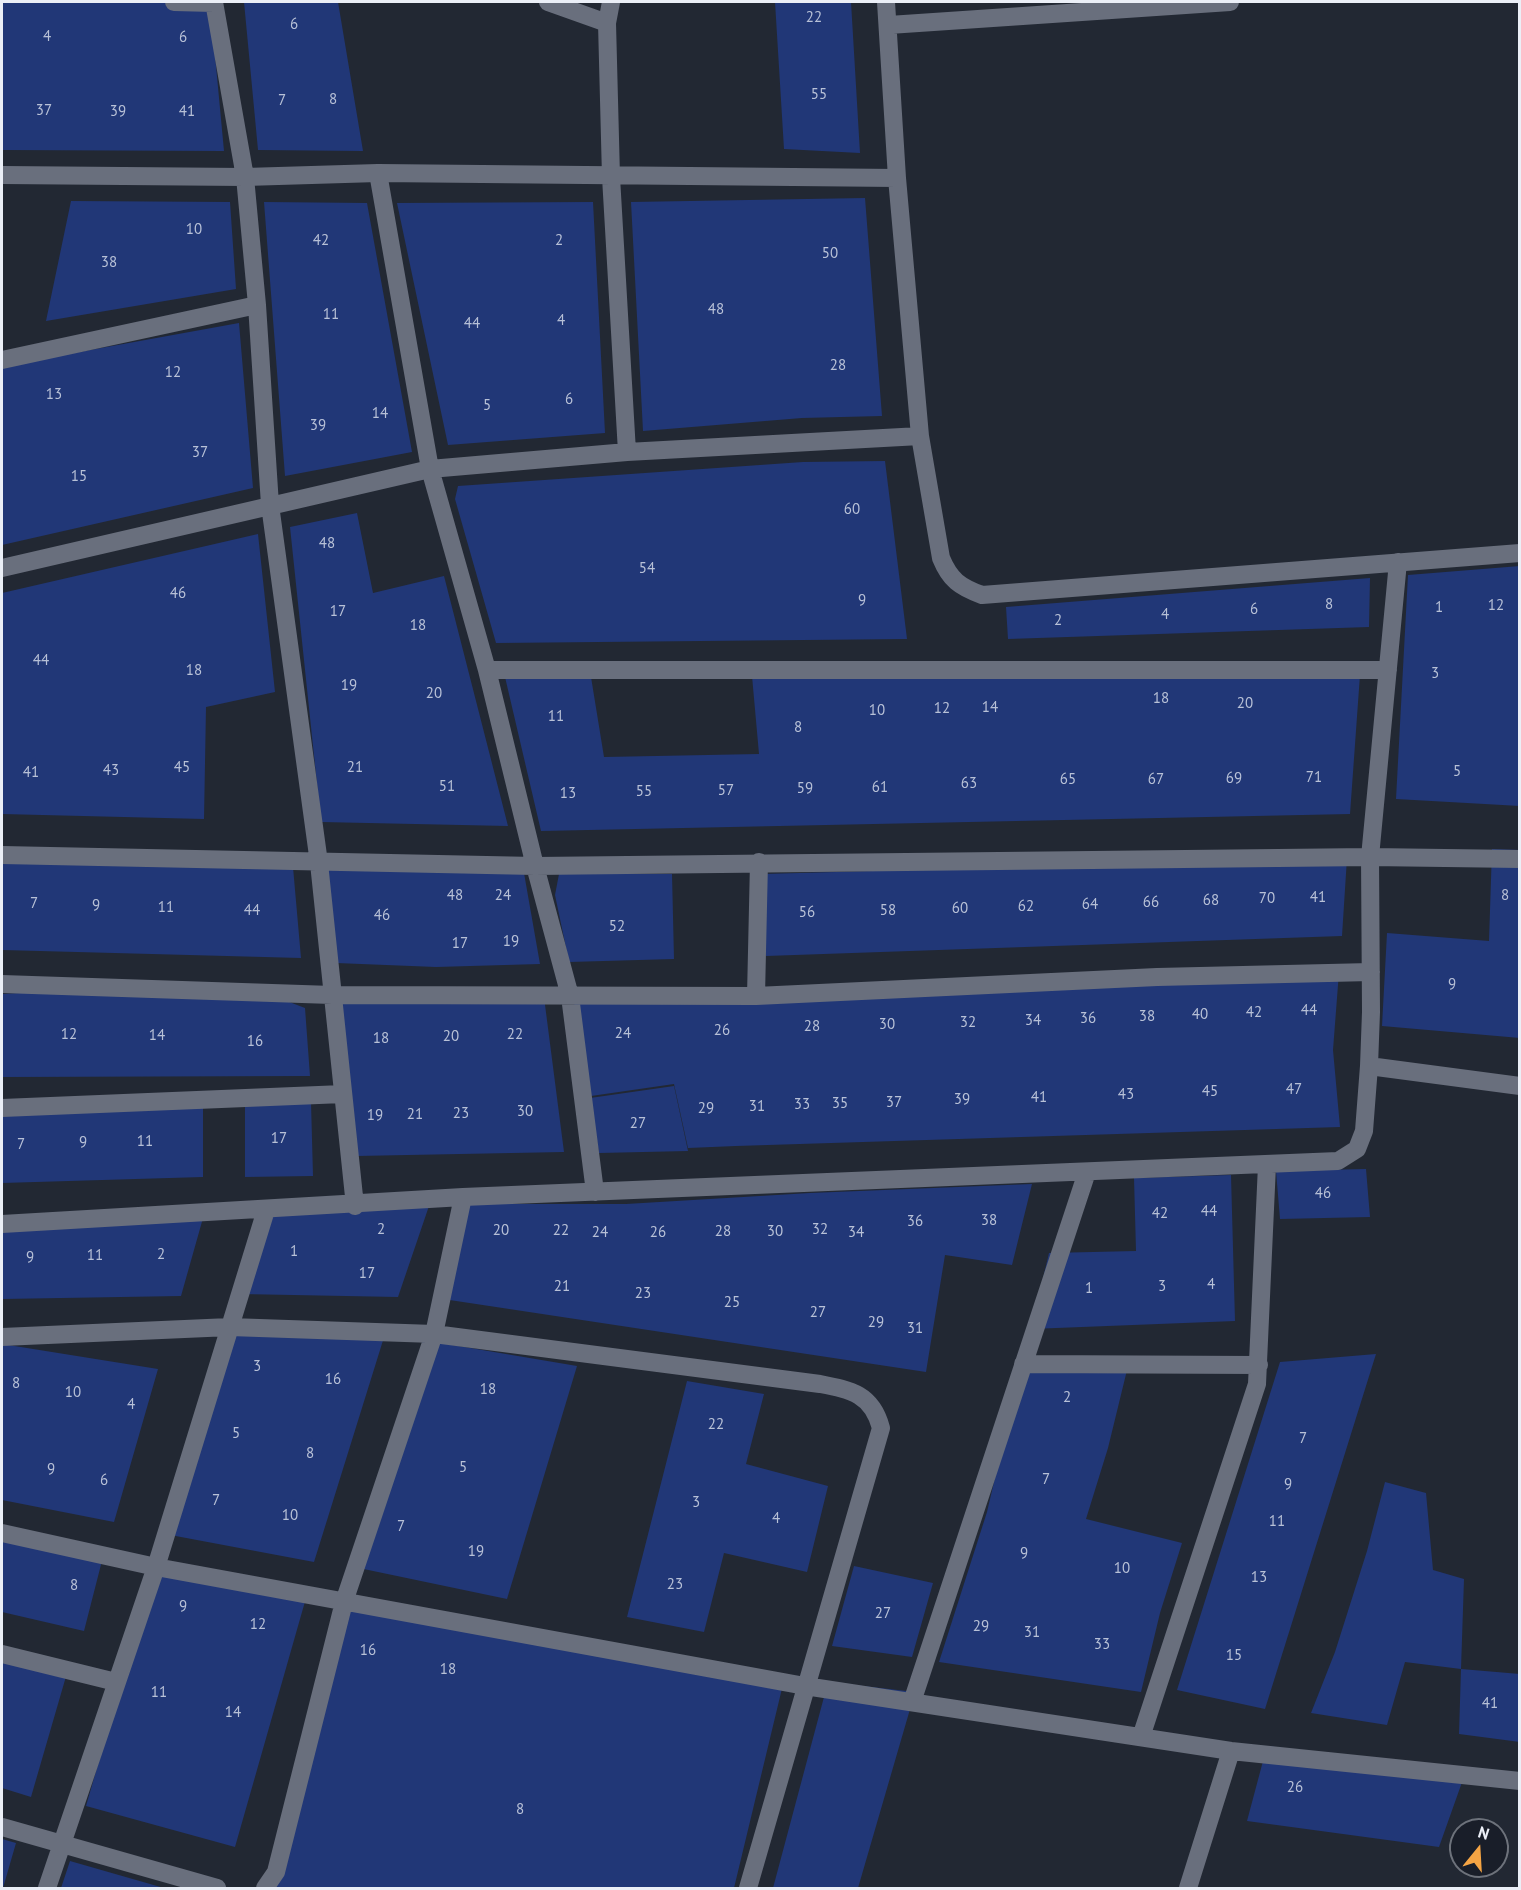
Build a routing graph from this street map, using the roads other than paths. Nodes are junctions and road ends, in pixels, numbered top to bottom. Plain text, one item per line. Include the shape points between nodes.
1 (174, 2) edge
2 (214, 2) edge
3 (548, 2) edge
4 (611, 2) edge
5 (886, 2) edge
6 (1227, 2) edge
7 (607, 23) junction
8 (889, 25) junction
9 (378, 173) junction
10 (2, 175) edge
11 (245, 177) junction
12 (611, 177) junction
13 (897, 178) junction
14 (257, 305) junction
15 (2, 360) edge
16 (920, 436) junction
17 (627, 452) junction
18 (430, 469) junction
19 (270, 505) junction
20 (1520, 553) edge
21 (1398, 562) junction
22 (2, 568) edge
23 (487, 670) junction
24 (1388, 670) junction
25 (2, 855) edge
26 (1370, 857) junction
27 (1520, 859) edge
28 (759, 862) junction
29 (319, 863) junction
30 (535, 866) junction
31 (1371, 972) junction
32 (2, 984) edge
33 (332, 995) junction
34 (570, 996) junction
35 (756, 996) junction
36 (1369, 1066) junction
37 (1520, 1086) edge
38 (343, 1094) junction
39 (2, 1108) edge
40 (1267, 1165) junction
41 (1087, 1172) junction
42 (595, 1192) junction
43 (464, 1197) junction
44 (355, 1206) junction
45 (266, 1210) junction
46 (2, 1224) edge
47 (230, 1328) junction
48 (434, 1334) junction
49 (2, 1337) edge
50 (1023, 1364) junction
51 (1259, 1365) junction
52 (2, 1533) edge
53 (156, 1567) junction
54 (344, 1602) junction
55 (2, 1654) edge
56 (116, 1682) junction
57 (805, 1686) junction
58 (912, 1702) junction
59 (1141, 1737) junction
60 (1231, 1751) junction
61 (1520, 1781) edge
62 (2, 1827) edge
63 (61, 1844) junction
64 (47, 1888) edge
65 (217, 1888) edge
66 (265, 1888) edge
67 (748, 1888) edge
68 (1188, 1888) edge

1 - 2 street
2 - 11 street
3 - 7 street
4 - 7 street
5 - 8 street
6 - 8 street
7 - 12 street
8 - 13 street
9 - 11 street
9 - 12 street
9 - 18 street
10 - 11 street
11 - 14 street
12 - 13 street
12 - 17 street
13 - 16 street
14 - 15 street
14 - 19 street
16 - 17 street
16 - 21 street via 941,558 948,576 962,588 982,595
17 - 18 street
18 - 19 street
18 - 23 street
19 - 22 street
19 - 29 street
20 - 21 street
21 - 24 street
23 - 24 street
23 - 30 street
24 - 26 street
25 - 29 street
26 - 27 street
26 - 28 street
26 - 31 street
28 - 30 street
28 - 35 street
29 - 30 street
29 - 33 street
30 - 34 street
31 - 35 street via 1157,977
31 - 36 street
32 - 33 street
33 - 34 street
33 - 38 street
34 - 35 street
34 - 42 street
36 - 37 street
36 - 40 street via 1364,1131 1357,1149 1338,1161
38 - 39 street
38 - 44 street
40 - 41 street
40 - 51 street
41 - 42 street
41 - 50 street
42 - 43 street
43 - 44 street
43 - 48 street
44 - 45 street
45 - 46 street
45 - 47 street
47 - 48 street
47 - 49 street
47 - 53 street
48 - 54 street
48 - 57 street via 820,1384 846,1389 877,1411 881,1428
50 - 51 street
50 - 58 street
51 - 59 street via 1253,1395
52 - 53 street
53 - 54 street
53 - 56 street
54 - 57 street
54 - 66 street via 276,1872
55 - 56 street
56 - 63 street
57 - 58 street
57 - 67 street
58 - 59 street
59 - 60 street
60 - 61 street
60 - 68 street
62 - 63 street
63 - 64 street
63 - 65 street

